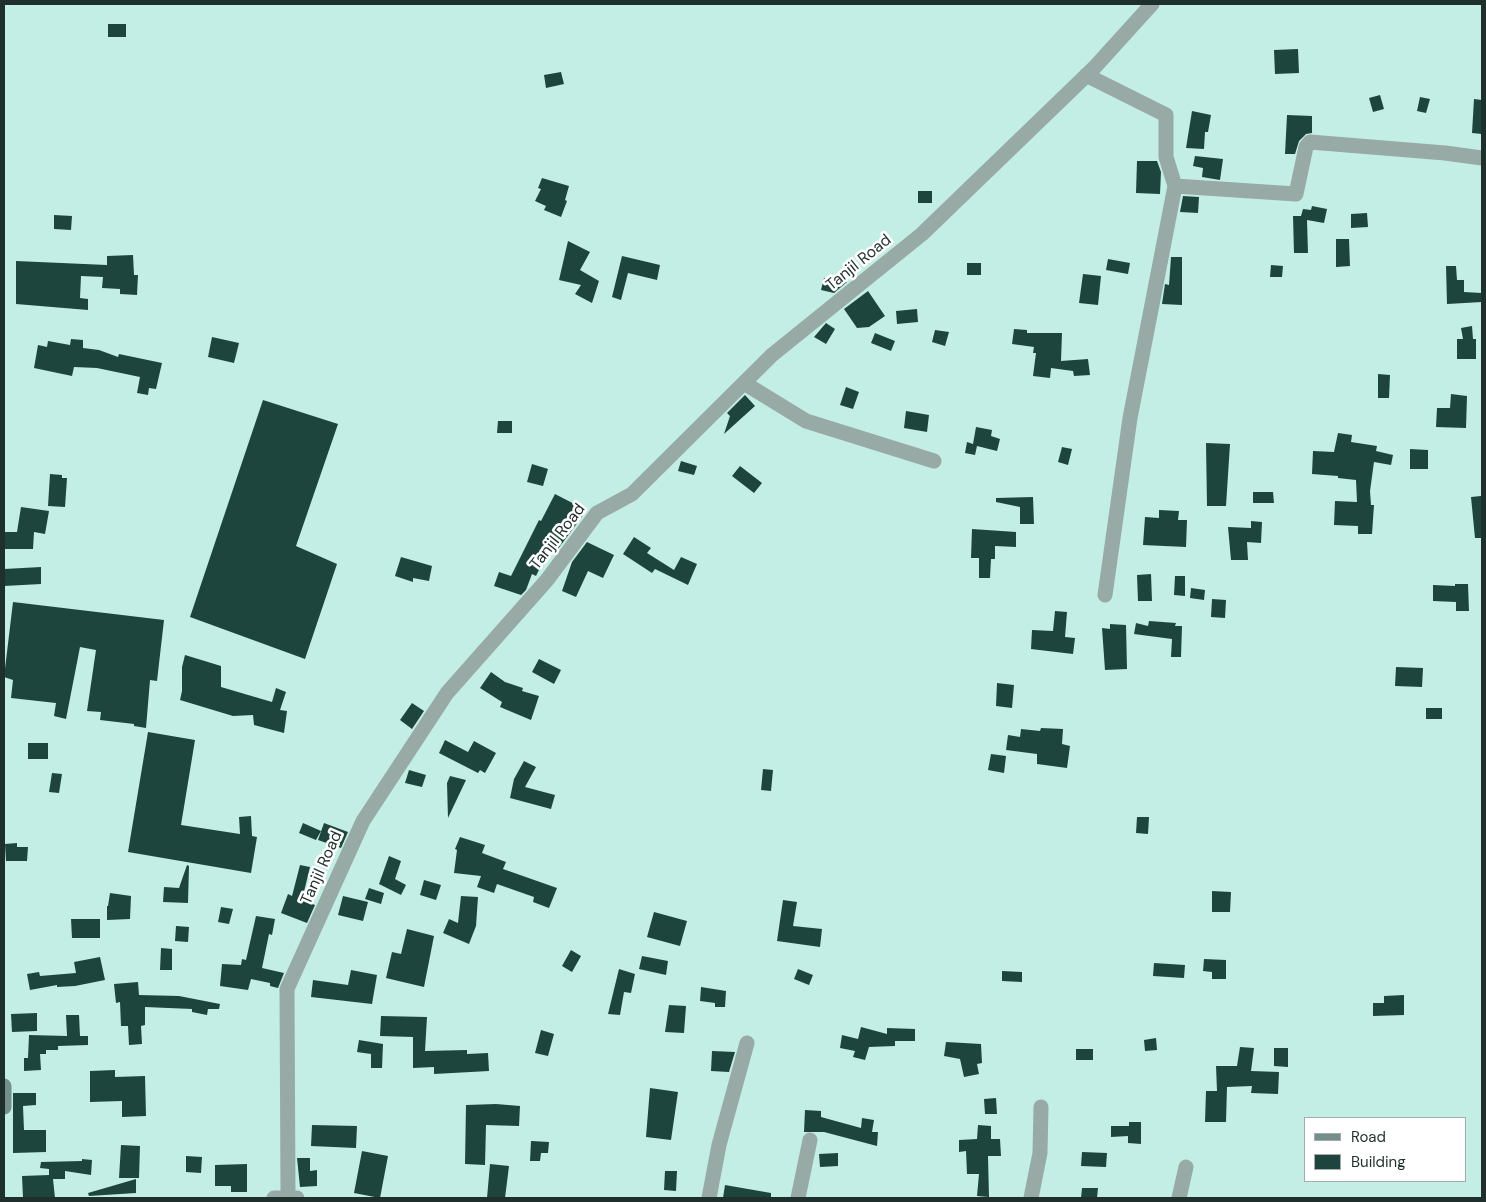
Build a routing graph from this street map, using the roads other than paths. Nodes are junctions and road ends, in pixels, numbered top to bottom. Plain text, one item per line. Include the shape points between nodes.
1 (1152, 4) edge
2 (1086, 75) junction
3 (1482, 158) edge
4 (1175, 186) junction
5 (744, 383) junction
6 (934, 461) dead end
7 (1105, 595) dead end
8 (747, 1043) dead end
9 (4, 1086) edge
10 (4, 1107) edge
11 (1041, 1107) dead end
12 (810, 1140) dead end
13 (1186, 1167) dead end
14 (286, 1198) edge
15 (709, 1198) edge
16 (798, 1198) edge
17 (1031, 1198) edge
18 (1179, 1198) edge

1 - 2 street, Tanjil Road
2 - 4 street via 1166,114 1166,157
2 - 5 street, Tanjil Road via 922,234 772,356
3 - 4 street via 1445,152 1310,142 1306,147 1296,194
4 - 7 street via 1130,418
5 - 6 street via 806,421
5 - 14 street, Tanjil Road via 632,494 597,513 547,580 447,693 363,821 287,989
8 - 15 street via 719,1145
9 - 10 main road
11 - 17 street via 1040,1153
12 - 16 street
13 - 18 street

